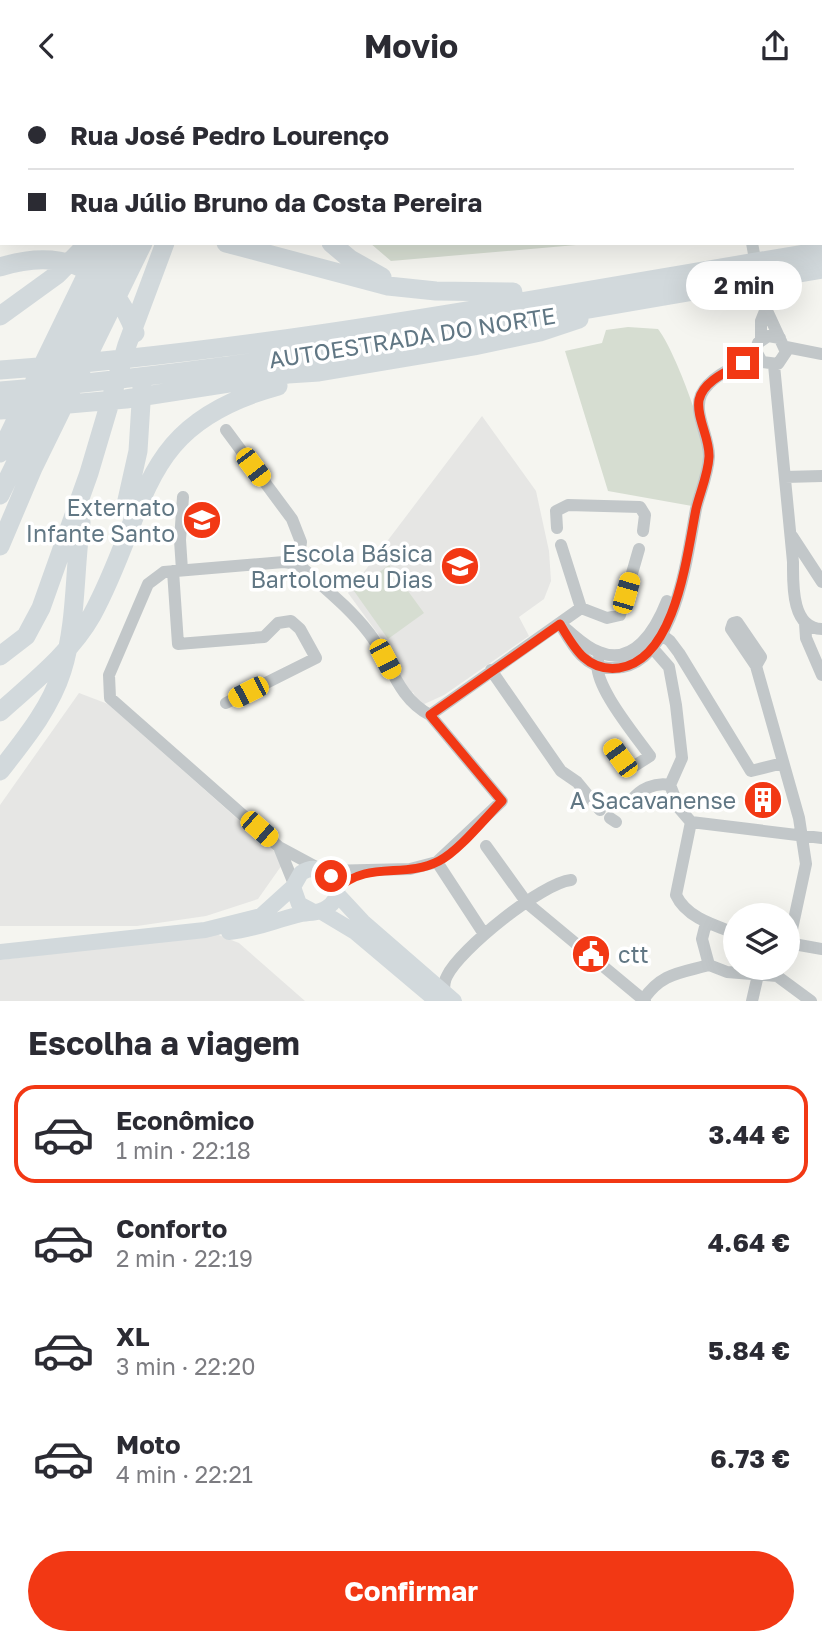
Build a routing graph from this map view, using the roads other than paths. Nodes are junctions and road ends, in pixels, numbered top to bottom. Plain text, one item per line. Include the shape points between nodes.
1 (86, 245) edge
2 (101, 245) edge
3 (122, 245) edge
4 (142, 245) edge
5 (164, 245) edge
6 (234, 245) edge
7 (334, 245) edge
8 (822, 251) edge
9 (0, 267) edge
10 (822, 269) edge
11 (408, 289) junction
12 (570, 292) junction
13 (606, 305) junction
14 (0, 316) edge
15 (761, 339) junction
16 (783, 343) junction
17 (822, 354) edge
18 (757, 356) junction
19 (774, 365) junction
20 (0, 370) edge
21 (319, 372) junction
22 (158, 386) junction
23 (0, 391) edge
24 (0, 410) edge
25 (226, 430) dead end
26 (0, 453) edge
27 (89, 473) junction
28 (822, 476) edge
29 (785, 477) junction
30 (0, 495) edge
31 (183, 497) dead end
32 (557, 528) dead end
33 (789, 529) junction
34 (643, 531) dead end
35 (561, 545) dead end
36 (0, 546) edge
37 (639, 549) dead end
38 (298, 565) junction
39 (811, 568) junction
40 (177, 570) junction
41 (793, 572) junction
42 (110, 575) junction
43 (822, 582) edge
44 (582, 608) junction
45 (804, 623) junction
46 (560, 624) junction
47 (822, 629) edge
48 (658, 632) junction
49 (650, 644) junction
50 (600, 653) junction
51 (0, 656) edge
52 (316, 658) junction
53 (596, 666) junction
54 (756, 666) dead end
55 (491, 670) junction
56 (323, 671) dead end
57 (822, 675) edge
58 (226, 703) dead end
59 (0, 712) edge
60 (430, 715) junction
61 (611, 747) dead end
62 (783, 764) junction
63 (0, 771) edge
64 (670, 785) junction
65 (631, 801) dead end
66 (609, 817) dead end
67 (691, 823) junction
68 (802, 835) junction
69 (822, 838) edge
70 (486, 846) dead end
71 (279, 847) junction
72 (437, 862) junction
73 (322, 869) junction
74 (365, 871) junction
75 (571, 880) dead end
76 (294, 886) junction
77 (337, 891) junction
78 (527, 903) junction
79 (797, 903) edge
80 (317, 911) junction
81 (706, 923) junction
82 (723, 929) edge
83 (205, 930) junction
84 (484, 933) junction
85 (800, 945) edge
86 (822, 948) edge
87 (0, 952) edge
88 (709, 965) junction
89 (723, 970) edge
90 (757, 980) edge
91 (784, 980) edge
92 (435, 997) edge
93 (644, 1000) edge
94 (752, 1001) edge
95 (811, 1001) edge

1 - 14 highway via 34,293
2 - 26 highway
3 - 30 highway
4 - 36 highway via 20,494
5 - 27 highway via 127,345
6 - 11 highway
7 - 11 highway via 365,268
8 - 12 highway, AUTOESTRADA DO NORTE
9 - 42 highway via 48,259 83,268 111,291 135,331 142,361 140,435
10 - 13 highway, AUTOESTRADA DO NORTE
11 - 12 highway
12 - 20 highway, AUTOESTRADA DO NORTE via 160,354
13 - 21 highway via 540,332
13 - 22 highway, AUTOESTRADA DO NORTE via 290,358
15 - 16 street via 768,336
15 - 16 street via 764,307
15 - 18 street
16 - 17 street
16 - 19 street via 785,357
18 - 19 street
18 - 48 street via 717,377 700,397 709,456 694,531
19 - 29 street
21 - 22 highway
21 - 42 highway via 240,399 197,422 179,438 151,475
22 - 23 highway, AUTOESTRADA DO NORTE via 130,379
22 - 24 highway via 127,399
25 - 38 street via 292,519 301,542
27 - 51 highway via 35,623 19,643
27 - 63 highway via 66,656 53,693
28 - 29 street
29 - 33 street
31 - 40 street
32 - 34 street via 556,510 561,506 640,507 645,515
33 - 39 street
33 - 41 street
35 - 44 street
37 - 44 street via 620,615 607,618
38 - 40 street via 284,562
38 - 60 street via 371,635 404,696
39 - 41 street via 802,565
39 - 43 street
40 - 52 street via 178,645 264,637 278,623 291,621
40 - 71 street via 160,573 150,581 109,675 108,694 116,706
41 - 45 street
42 - 59 highway via 81,631 54,663
44 - 46 street
45 - 47 street
45 - 57 street
46 - 50 street
46 - 53 street via 582,657
46 - 55 street
48 - 49 street
48 - 62 street via 679,653 751,771
49 - 50 street via 623,654
49 - 53 street via 629,666
49 - 64 street via 671,673 682,750 680,770
50 - 53 street
52 - 56 street
52 - 58 street
53 - 61 street via 609,698 650,756 628,770
54 - 62 street
55 - 60 street
55 - 66 street via 561,771
60 - 72 street via 502,801
62 - 68 street
64 - 65 street via 646,788
64 - 67 street
67 - 68 street
67 - 81 street via 676,895 682,906
68 - 69 street
68 - 79 street via 806,864
70 - 78 street
71 - 73 street
71 - 76 street
72 - 74 street via 410,869
72 - 84 street
73 - 74 street
73 - 76 main road via 306,870
73 - 77 main road
74 - 77 street
75 - 78 street
76 - 80 main road via 299,904
76 - 83 main road via 261,916
77 - 80 main road via 328,908
77 - 92 main road via 353,914
78 - 84 street
78 - 93 street
80 - 83 main road via 250,930
80 - 92 main road via 355,932
81 - 82 street
81 - 88 street via 702,939
83 - 87 main road
84 - 92 street via 447,975
85 - 86 street
88 - 89 street
88 - 93 street via 663,978 654,983
90 - 94 street
91 - 95 street

